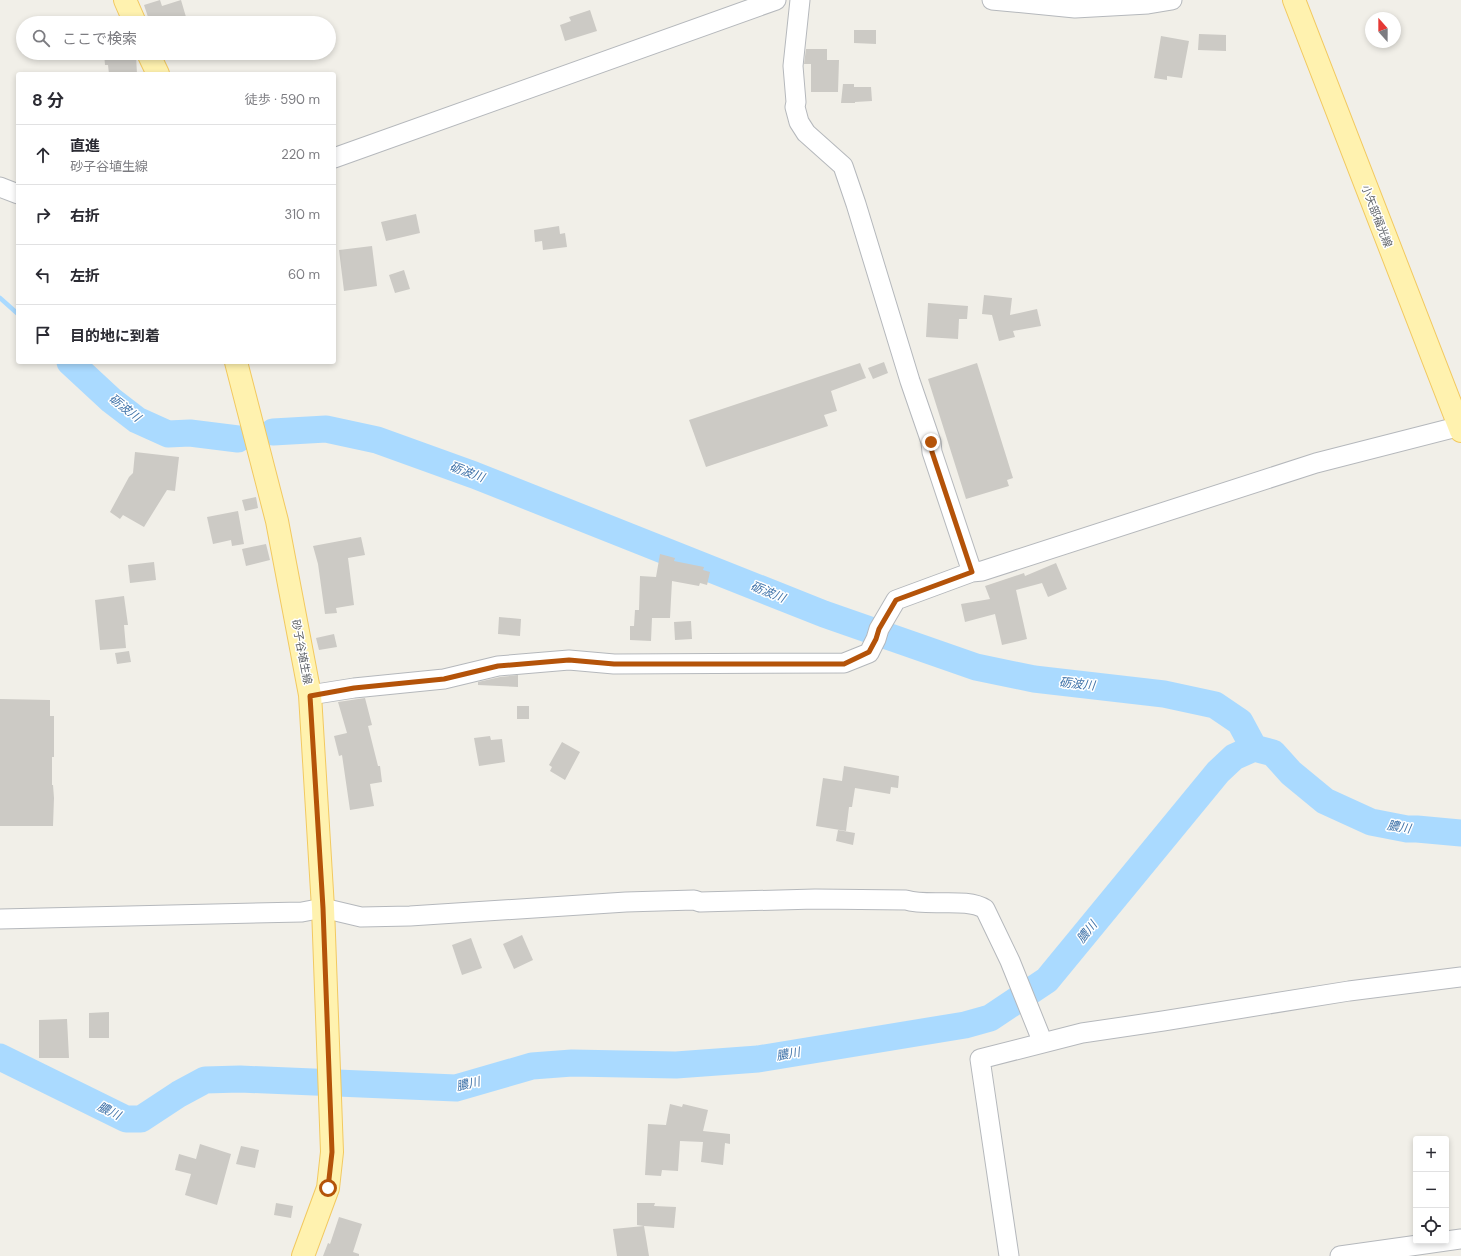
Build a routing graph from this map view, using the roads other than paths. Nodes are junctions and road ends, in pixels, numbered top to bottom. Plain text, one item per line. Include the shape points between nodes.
1 (124, 0) edge
2 (776, 0) edge
3 (800, 0) edge
4 (992, 0) edge
5 (1172, 0) edge
6 (1294, 0) edge
7 (132, 16) edge
8 (151, 60) edge
9 (157, 72) edge
10 (336, 157) edge
11 (0, 187) edge
12 (16, 193) edge
13 (237, 364) edge
14 (1460, 428) edge
15 (972, 572) junction
16 (310, 696) junction
17 (323, 908) junction
18 (0, 919) edge
19 (1461, 977) edge
20 (1041, 1040) junction
21 (1461, 1239) edge
22 (303, 1256) edge
23 (1008, 1256) edge
24 (1340, 1256) edge

1 - 7 main road
2 - 10 street
3 - 15 street via 792,66 795,108 799,122 806,133 842,166
4 - 5 street via 1075,8 1148,4
6 - 14 main road, 小矢部福光線
8 - 9 main road
11 - 12 street
13 - 16 main road, 砂子谷埴生線 via 277,521
14 - 15 street via 1316,463 982,571
15 - 16 street via 896,600 869,652 844,664 614,664 569,660 498,666 444,679 354,688
16 - 17 main road, 砂子谷埴生線
17 - 18 street via 302,912
17 - 20 street via 361,917 694,900 906,900 915,903 979,905 985,909 1010,961
17 - 22 main road, 砂子谷埴生線 via 332,1152 328,1188
19 - 20 street via 1349,991
20 - 23 street via 980,1059
21 - 24 street

